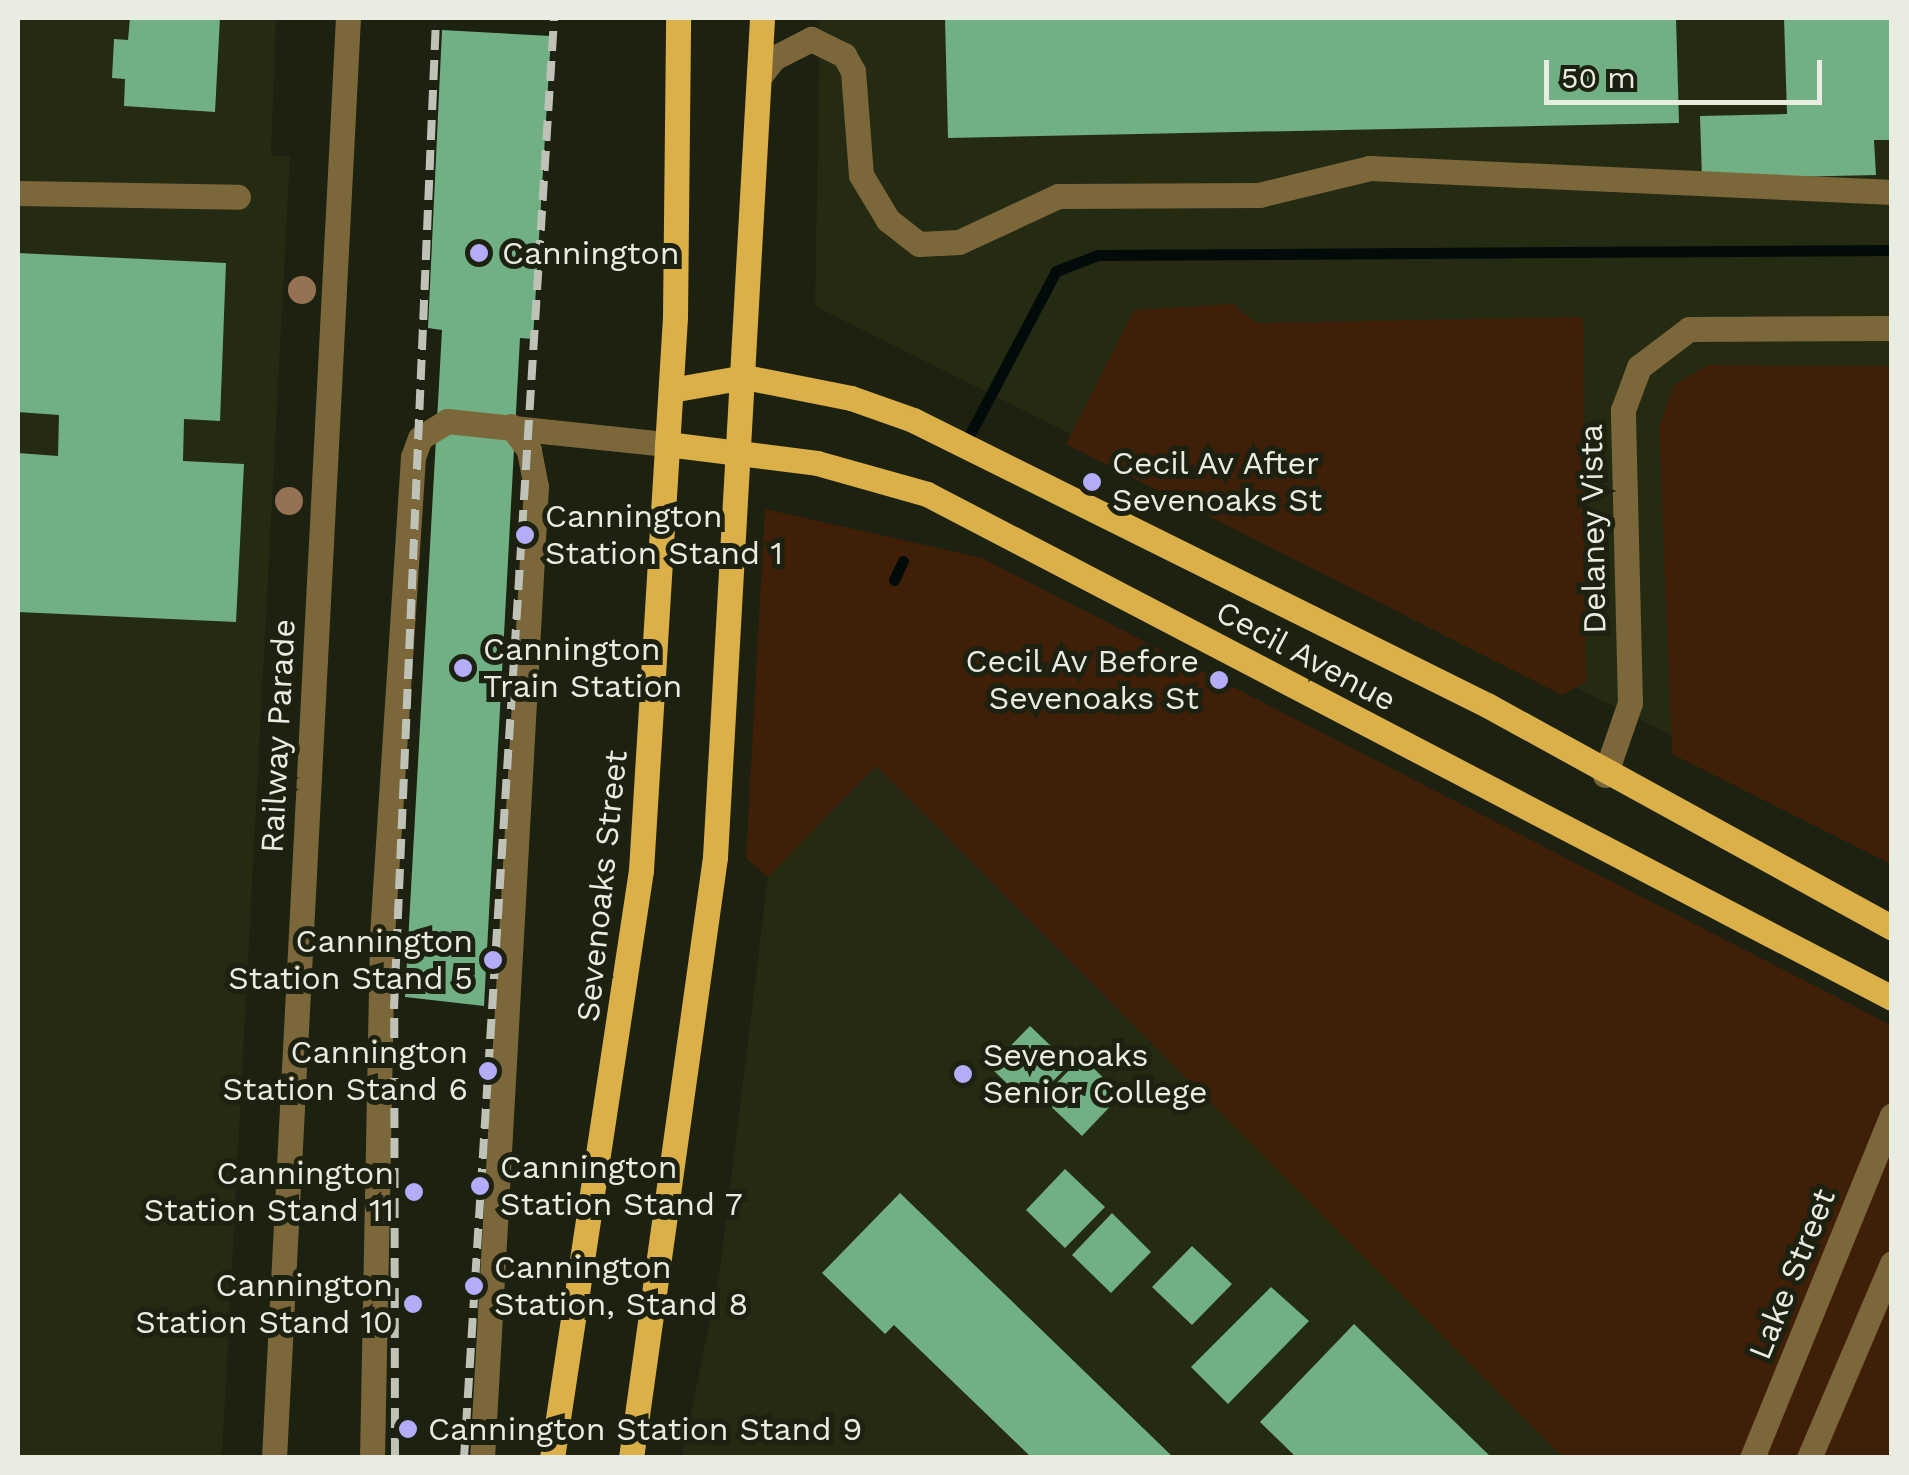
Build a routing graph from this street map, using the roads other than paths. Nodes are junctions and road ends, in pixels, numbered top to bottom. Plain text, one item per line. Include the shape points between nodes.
1 (348, 18) edge
2 (678, 18) edge
3 (762, 18) edge
4 (759, 77) junction
5 (1892, 192) edge
6 (18, 193) edge
7 (238, 197) dead end
8 (1892, 328) edge
9 (745, 377) junction
10 (671, 390) junction
11 (511, 426) junction
12 (667, 444) junction
13 (739, 452) junction
14 (1605, 776) junction
15 (1892, 928) edge
16 (1892, 998) edge
17 (1892, 1115) edge
18 (1892, 1264) edge
19 (274, 1458) edge
20 (372, 1458) edge
21 (482, 1458) edge
22 (552, 1458) edge
23 (631, 1458) edge
24 (1752, 1458) edge
25 (1808, 1458) edge

1 - 19 street, Railway Parade
2 - 10 main road, Sevenoaks Street
3 - 4 main road
4 - 5 street via 774,58 811,39 844,54 853,71 861,175 888,220 919,244 958,242 1058,196 1259,195 1370,168
4 - 9 main road
6 - 7 street
8 - 14 street, Delaney Vista via 1690,328 1639,366 1623,410 1630,703
9 - 10 main road, Cecil Avenue
9 - 13 main road
9 - 14 main road, Cecil Avenue via 851,398 966,445 1487,706
10 - 12 main road, Sevenoaks Street
11 - 12 street
11 - 20 street via 446,421 420,438 413,456 382,936
11 - 21 street via 529,450 536,486
12 - 13 main road, Cecil Avenue
12 - 22 main road, Sevenoaks Street via 640,870
13 - 16 main road, Cecil Avenue via 817,463 926,494
13 - 23 main road via 715,858
14 - 15 main road, Cecil Avenue
17 - 24 street, Lake Street
18 - 25 street

